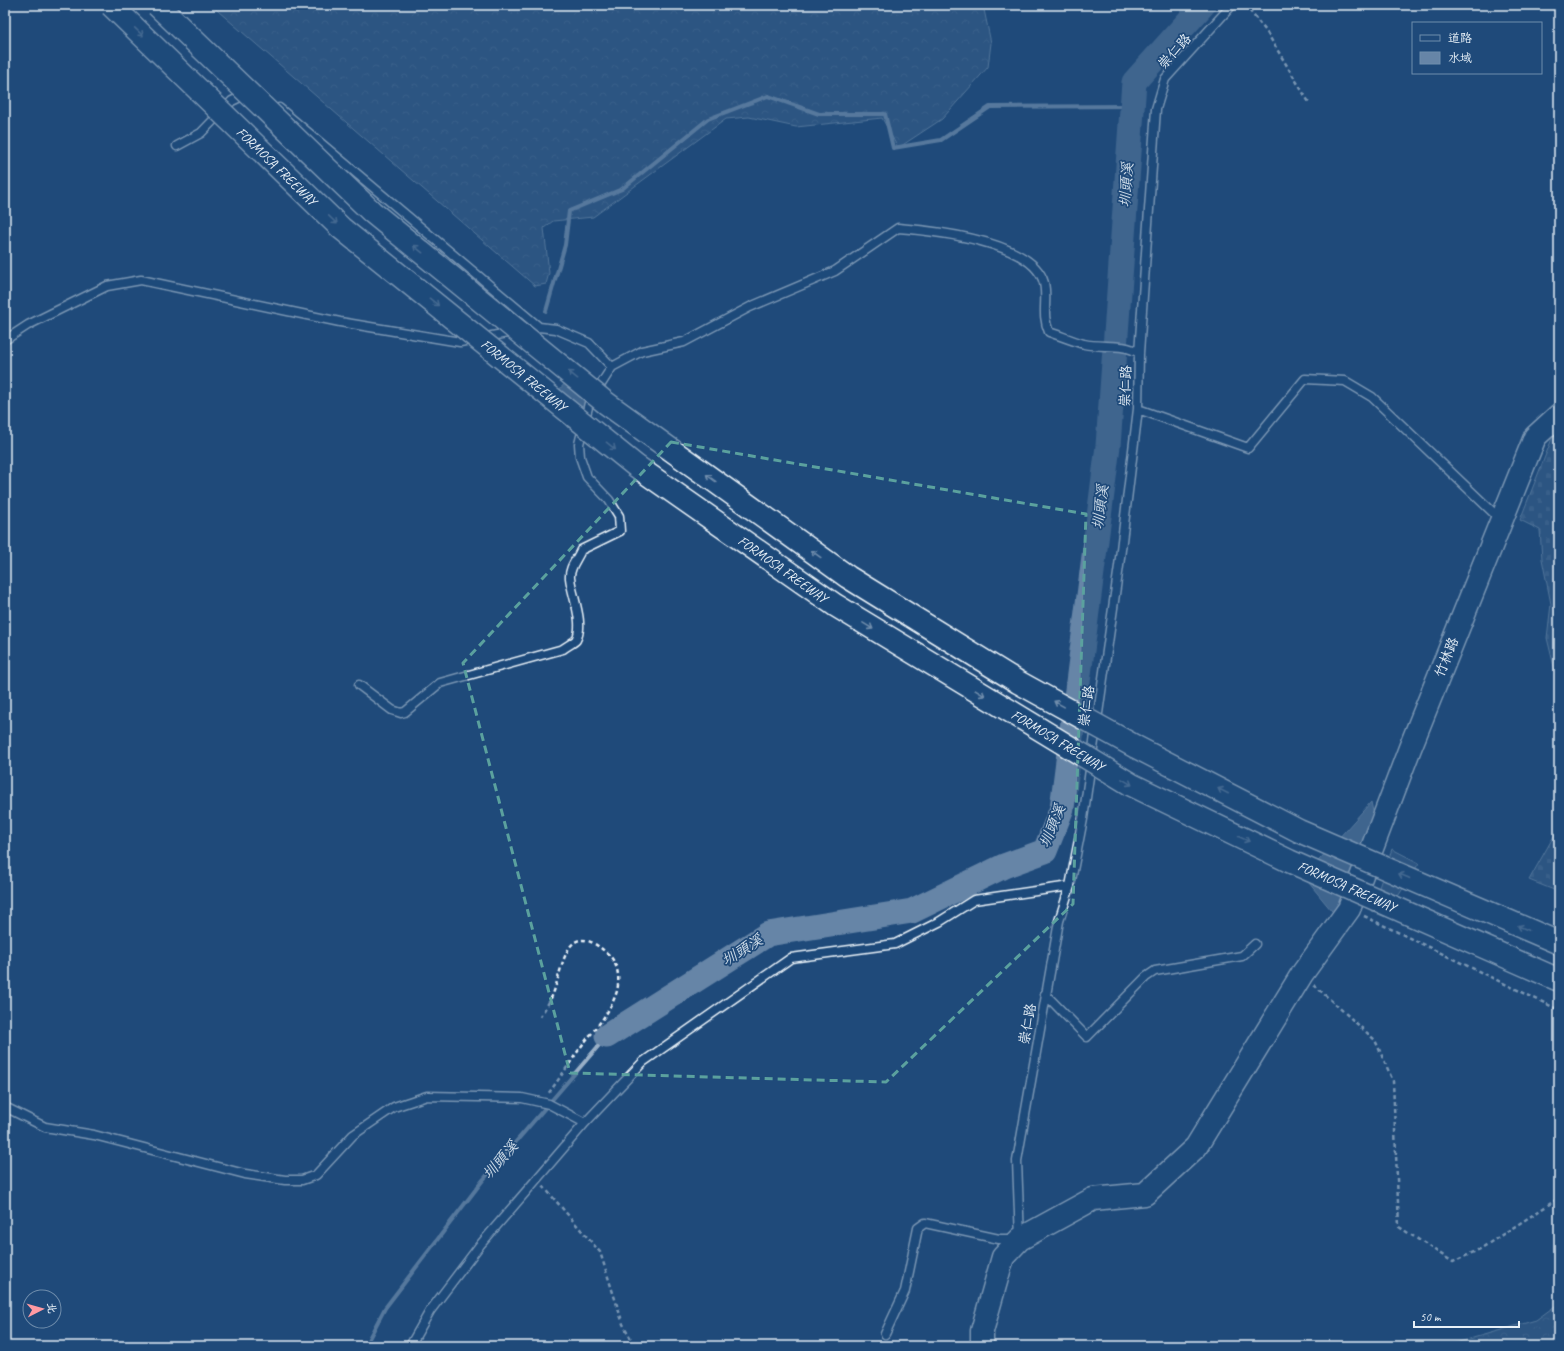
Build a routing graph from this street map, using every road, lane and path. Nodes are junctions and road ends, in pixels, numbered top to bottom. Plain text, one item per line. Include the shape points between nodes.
1 (111, 5) edge
2 (157, 5) edge
3 (1232, 5) edge
4 (1245, 5) edge
5 (256, 90) dead end
6 (272, 102) dead end
7 (1310, 104) dead end
8 (177, 146) dead end
9 (539, 327) junction
10 (5, 340) edge
11 (1137, 352) junction
12 (612, 366) junction
13 (1138, 409) junction
14 (1559, 415) edge
15 (1501, 519) junction
16 (359, 684) dead end
17 (1070, 886) junction
18 (1349, 909) junction
19 (1559, 943) edge
20 (1255, 944) dead end
21 (1302, 974) junction
22 (1559, 980) edge
23 (1045, 994) junction
24 (1559, 1010) edge
25 (540, 1017) dead end
26 (546, 1104) junction
27 (5, 1107) edge
28 (585, 1123) junction
29 (538, 1179) junction
30 (1559, 1198) edge
31 (1020, 1239) junction
32 (885, 1334) dead end
33 (410, 1346) edge
34 (638, 1346) edge
35 (982, 1346) edge

1 -> 22 main road, FORMOSA FREEWAY, bridge via 341,228 636,466 835,605 1132,785 1289,861
19 -> 2 main road, bridge via 1285,824 1018,682 848,577 606,403 372,212
3 - 11 lane, 崇仁路 via 1165,79 1156,110
4 - 7 path via 1266,31
5 - 8 lane via 232,101 201,133
6 - 9 lane
9 - 10 lane via 460,342 340,322 141,280 107,286 28,325
9 - 12 lane via 556,329 589,343
11 - 12 lane via 1086,344 1049,332 1045,322 1044,283 1028,260 1016,253 980,241 937,232 898,228 835,271 750,307 684,342 642,351
11 - 13 lane, 崇仁路
12 - 16 lane via 589,403 579,444 580,457 587,477 609,500 619,516 620,531 581,550 572,566 570,578 578,618 575,640 563,649 440,683 401,713 392,710
13 - 15 lane via 1248,448 1305,379 1345,382 1372,397
13 - 17 lane, 崇仁路 via 1090,771
14 - 15 main road, 竹林路 via 1535,437
15 - 18 main road, 竹林路
17 - 23 lane, 崇仁路 via 1059,921
17 - 28 lane via 974,900 939,922 895,944 792,958 643,1062
18 - 21 main road, 竹林路
18 - 24 path
20 - 23 lane via 1242,956 1155,971 1087,1037
21 - 30 path via 1375,1040 1393,1081 1399,1227 1453,1262 1480,1249
21 - 31 main road, 竹林路 via 1196,1147 1145,1194 1094,1199
23 - 31 lane, 崇仁路 via 1017,1161
25 - 26 path via 552,996 565,954 572,945 580,940 592,942 614,960 618,972 617,990 612,1002
26 - 27 lane via 522,1098 427,1096 394,1106 354,1135 316,1175 302,1180 245,1174 94,1135 45,1127
26 - 28 lane
28 - 29 lane
29 - 33 lane via 466,1263 430,1312
29 - 34 path via 600,1252 623,1324 630,1339
31 - 32 lane via 999,1239 926,1223 918,1228 905,1291
31 - 35 main road, 竹林路 via 1003,1258 982,1331

